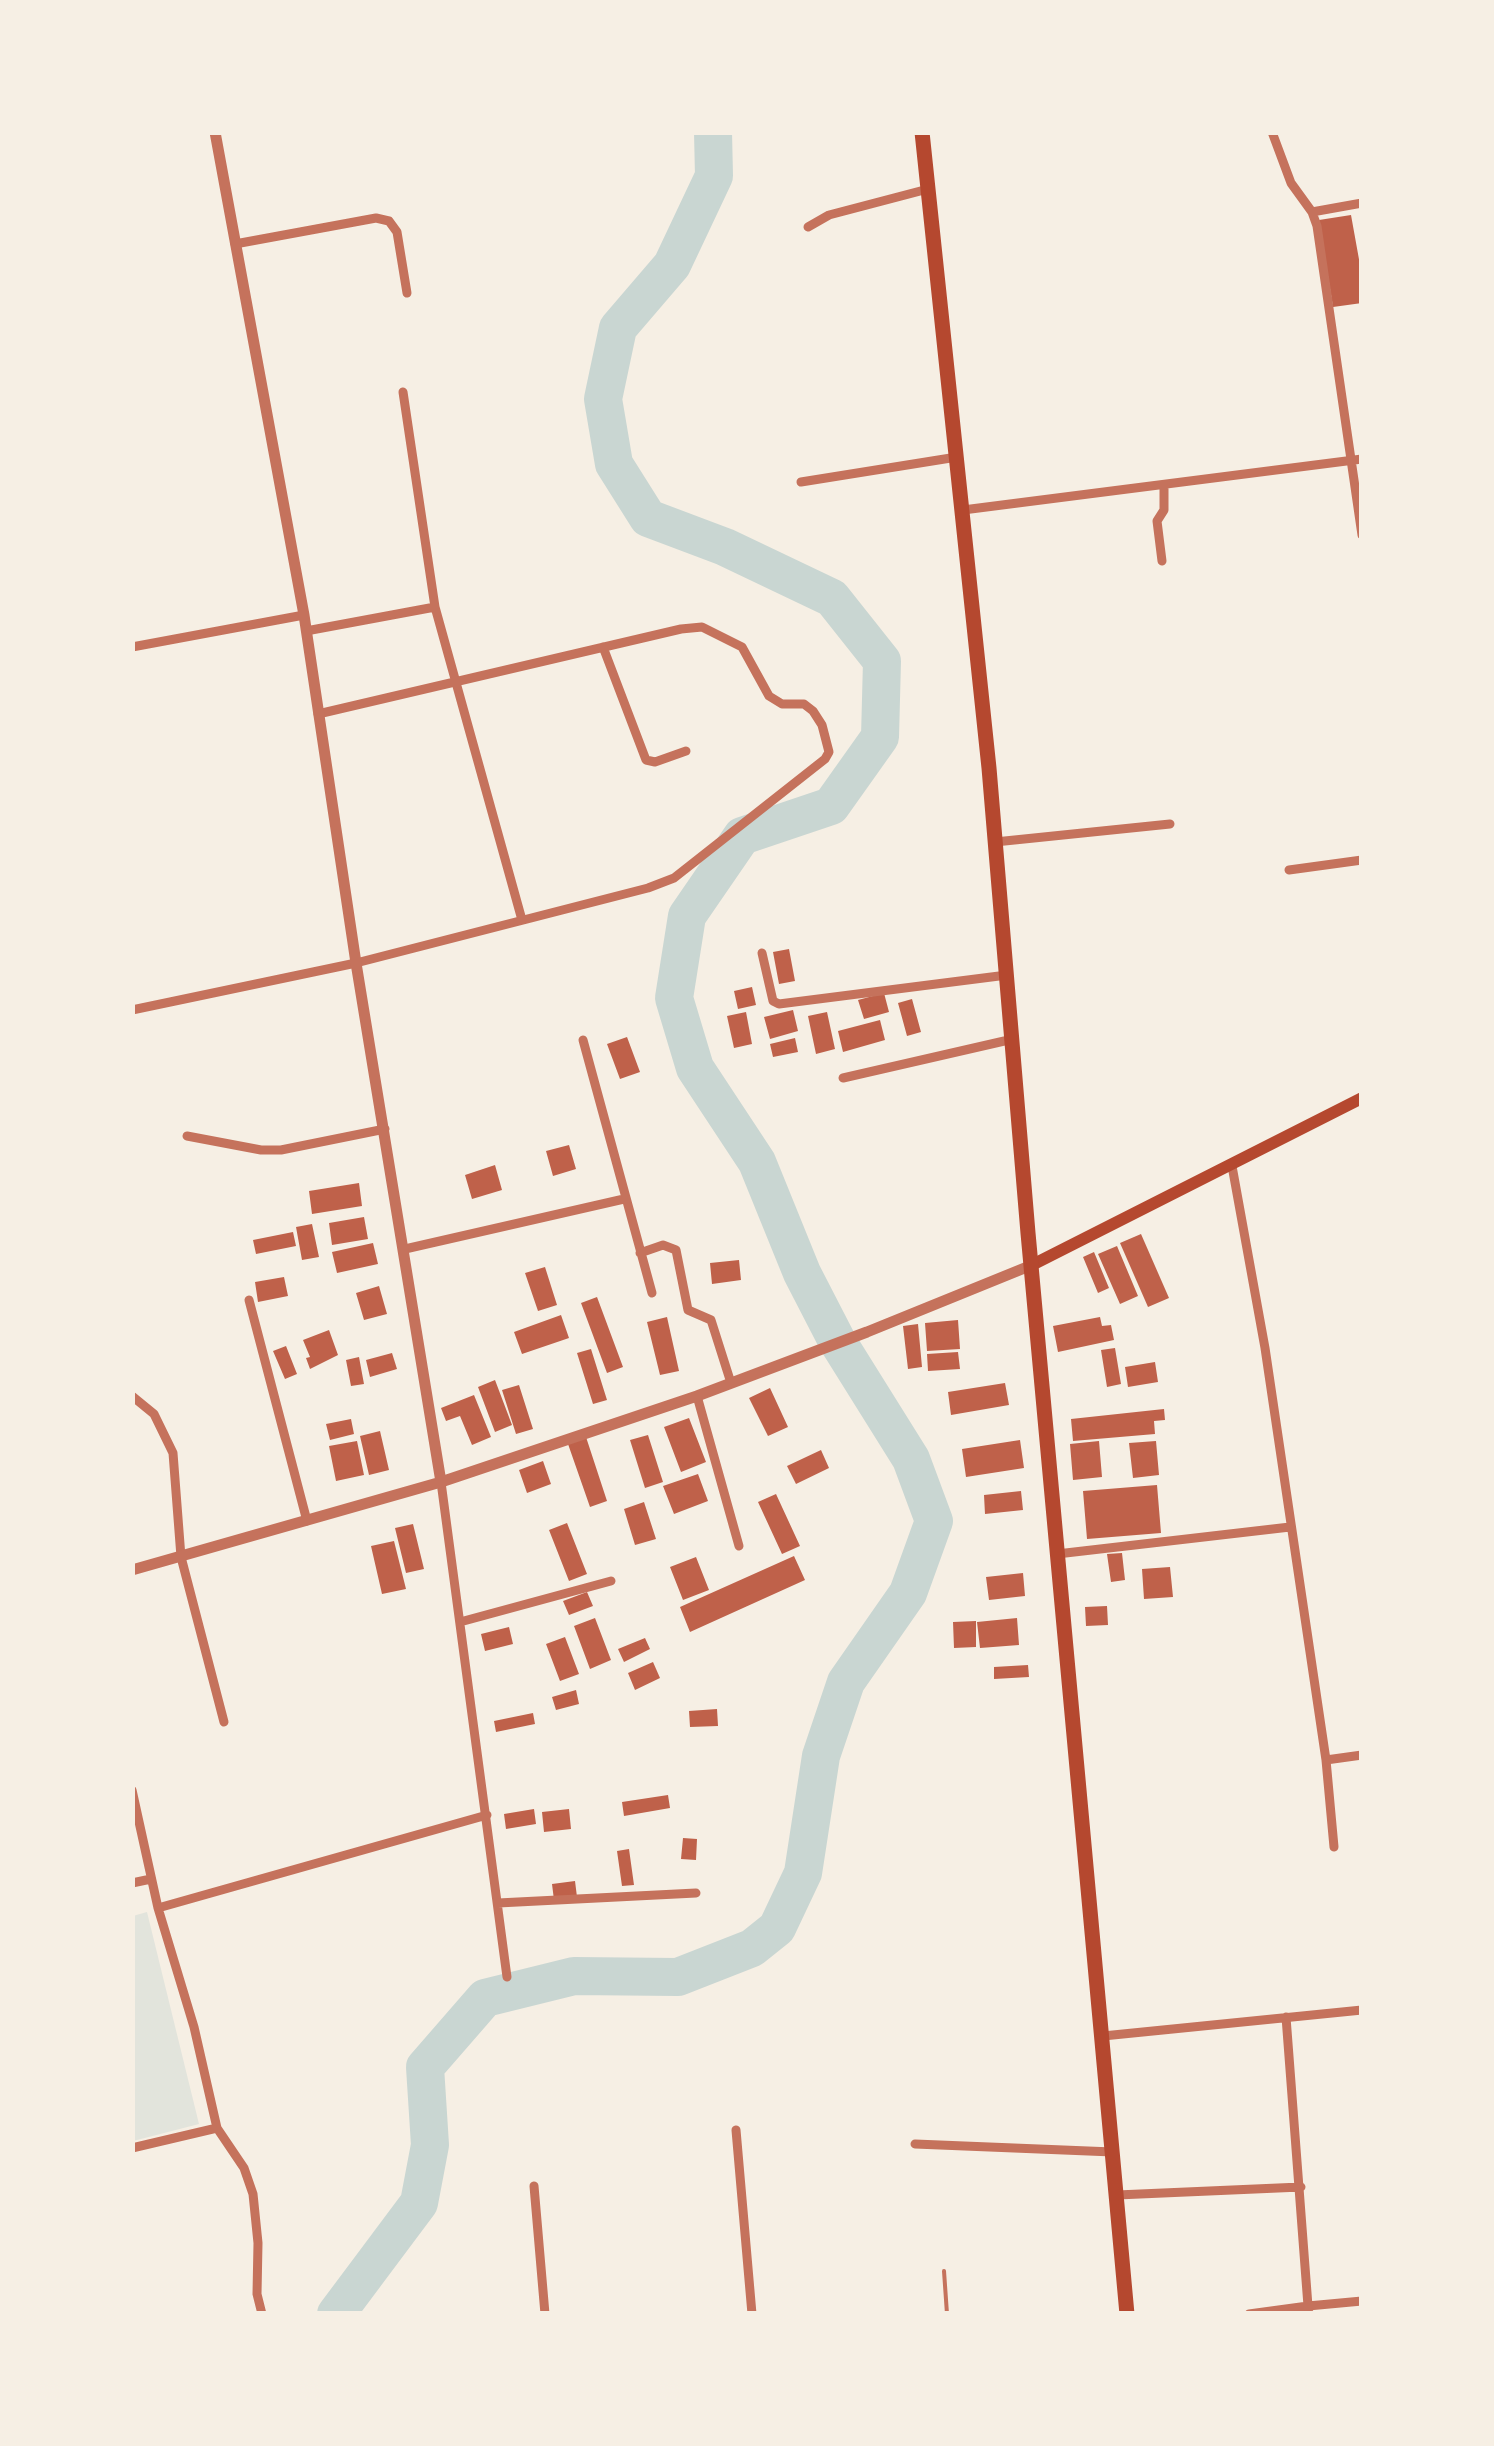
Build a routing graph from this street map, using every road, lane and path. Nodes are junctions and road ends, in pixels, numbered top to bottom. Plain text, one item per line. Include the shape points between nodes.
1 (215, 132) edge
2 (922, 132) edge
3 (1272, 132) edge
4 (928, 190) junction
5 (1362, 204) edge
6 (1312, 212) junction
7 (808, 227) dead end
8 (236, 244) junction
9 (407, 293) dead end
10 (403, 392) dead end
11 (958, 457) junction
12 (1357, 460) edge
13 (800, 482) dead end
14 (1164, 486) junction
15 (963, 510) junction
16 (1362, 536) edge
17 (1162, 561) dead end
18 (435, 607) junction
19 (304, 615) junction
20 (306, 631) junction
21 (132, 647) edge
22 (603, 647) junction
23 (454, 682) junction
24 (318, 714) junction
25 (686, 750) dead end
26 (1170, 824) dead end
27 (996, 842) junction
28 (1362, 860) edge
29 (1289, 870) dead end
30 (522, 920) junction
31 (762, 954) dead end
32 (356, 963) junction
33 (1007, 974) junction
34 (132, 1010) edge
35 (1013, 1039) junction
36 (583, 1040) dead end
37 (842, 1078) dead end
38 (1362, 1098) edge
39 (384, 1130) junction
40 (187, 1136) dead end
41 (1232, 1166) junction
42 (624, 1199) junction
43 (405, 1249) junction
44 (640, 1253) junction
45 (1032, 1264) junction
46 (652, 1293) dead end
47 (249, 1300) dead end
48 (732, 1383) junction
49 (132, 1396) edge
50 (697, 1396) junction
51 (442, 1482) junction
52 (308, 1521) junction
53 (1290, 1527) junction
54 (739, 1546) dead end
55 (1057, 1554) junction
56 (181, 1557) junction
57 (132, 1570) edge
58 (611, 1581) dead end
59 (460, 1622) junction
60 (224, 1722) dead end
61 (1362, 1754) edge
62 (1326, 1760) junction
63 (132, 1790) edge
64 (486, 1815) junction
65 (1334, 1848) dead end
66 (152, 1879) junction
67 (132, 1884) edge
68 (696, 1893) dead end
69 (498, 1903) junction
70 (158, 1908) junction
71 (507, 1978) dead end
72 (1362, 2010) edge
73 (1286, 2016) junction
74 (1103, 2036) junction
75 (217, 2128) junction
76 (736, 2130) dead end
77 (914, 2144) dead end
78 (132, 2148) edge
79 (1113, 2152) junction
80 (534, 2186) dead end
81 (1301, 2187) junction
82 (1117, 2195) junction
83 (944, 2271) dead end
84 (1362, 2301) edge
85 (1308, 2310) edge
86 (262, 2314) edge
87 (546, 2314) edge
88 (752, 2314) edge
89 (947, 2314) edge
90 (1127, 2314) edge
91 (1249, 2314) edge

1 - 8 street
2 - 4 highway
3 - 6 street via 1292,184
4 - 7 street via 829,215
4 - 11 highway
5 - 6 street
6 - 12 street
8 - 9 street via 389,221 397,232
8 - 19 street
10 - 18 street
11 - 13 street
11 - 15 highway
12 - 14 street
12 - 16 street
14 - 15 street
14 - 17 street via 1157,521
15 - 27 highway
18 - 20 street
18 - 23 street
19 - 20 street
19 - 21 street
20 - 24 street
22 - 23 street
22 - 25 street via 646,760
22 - 30 street via 693,627 729,638 742,647 769,696 813,711 829,752 674,878
23 - 24 street
23 - 30 street
24 - 32 street
26 - 27 street
27 - 33 highway
28 - 29 street
30 - 32 street
31 - 33 street via 779,1004
32 - 34 street
32 - 39 street
33 - 35 highway
35 - 37 street
35 - 45 highway
36 - 42 street
38 - 41 main road
39 - 40 street via 280,1150
39 - 43 street
41 - 45 main road
41 - 53 street
42 - 43 street
42 - 44 street
43 - 51 street
44 - 46 street
44 - 48 street via 663,1245 676,1250 688,1310 711,1320
45 - 48 street
45 - 55 highway
47 - 52 street
48 - 50 street
49 - 56 street via 154,1414 173,1452
50 - 51 street
50 - 54 street
51 - 52 street
51 - 59 street
52 - 56 street
53 - 55 street
53 - 62 street
55 - 74 highway
56 - 57 street
56 - 60 street
58 - 59 street
59 - 64 street
61 - 62 street
62 - 65 street
63 - 66 street
64 - 69 street
64 - 70 street
66 - 67 street
66 - 70 street
68 - 69 street
69 - 71 street
70 - 75 street
72 - 73 street
73 - 74 street
73 - 81 street
74 - 79 highway
75 - 78 street
75 - 86 street via 253,2194
76 - 88 street
77 - 79 street
79 - 82 highway
80 - 87 street
81 - 82 street
81 - 85 street
82 - 90 highway
83 - 89 lane
84 - 85 street
85 - 91 street

